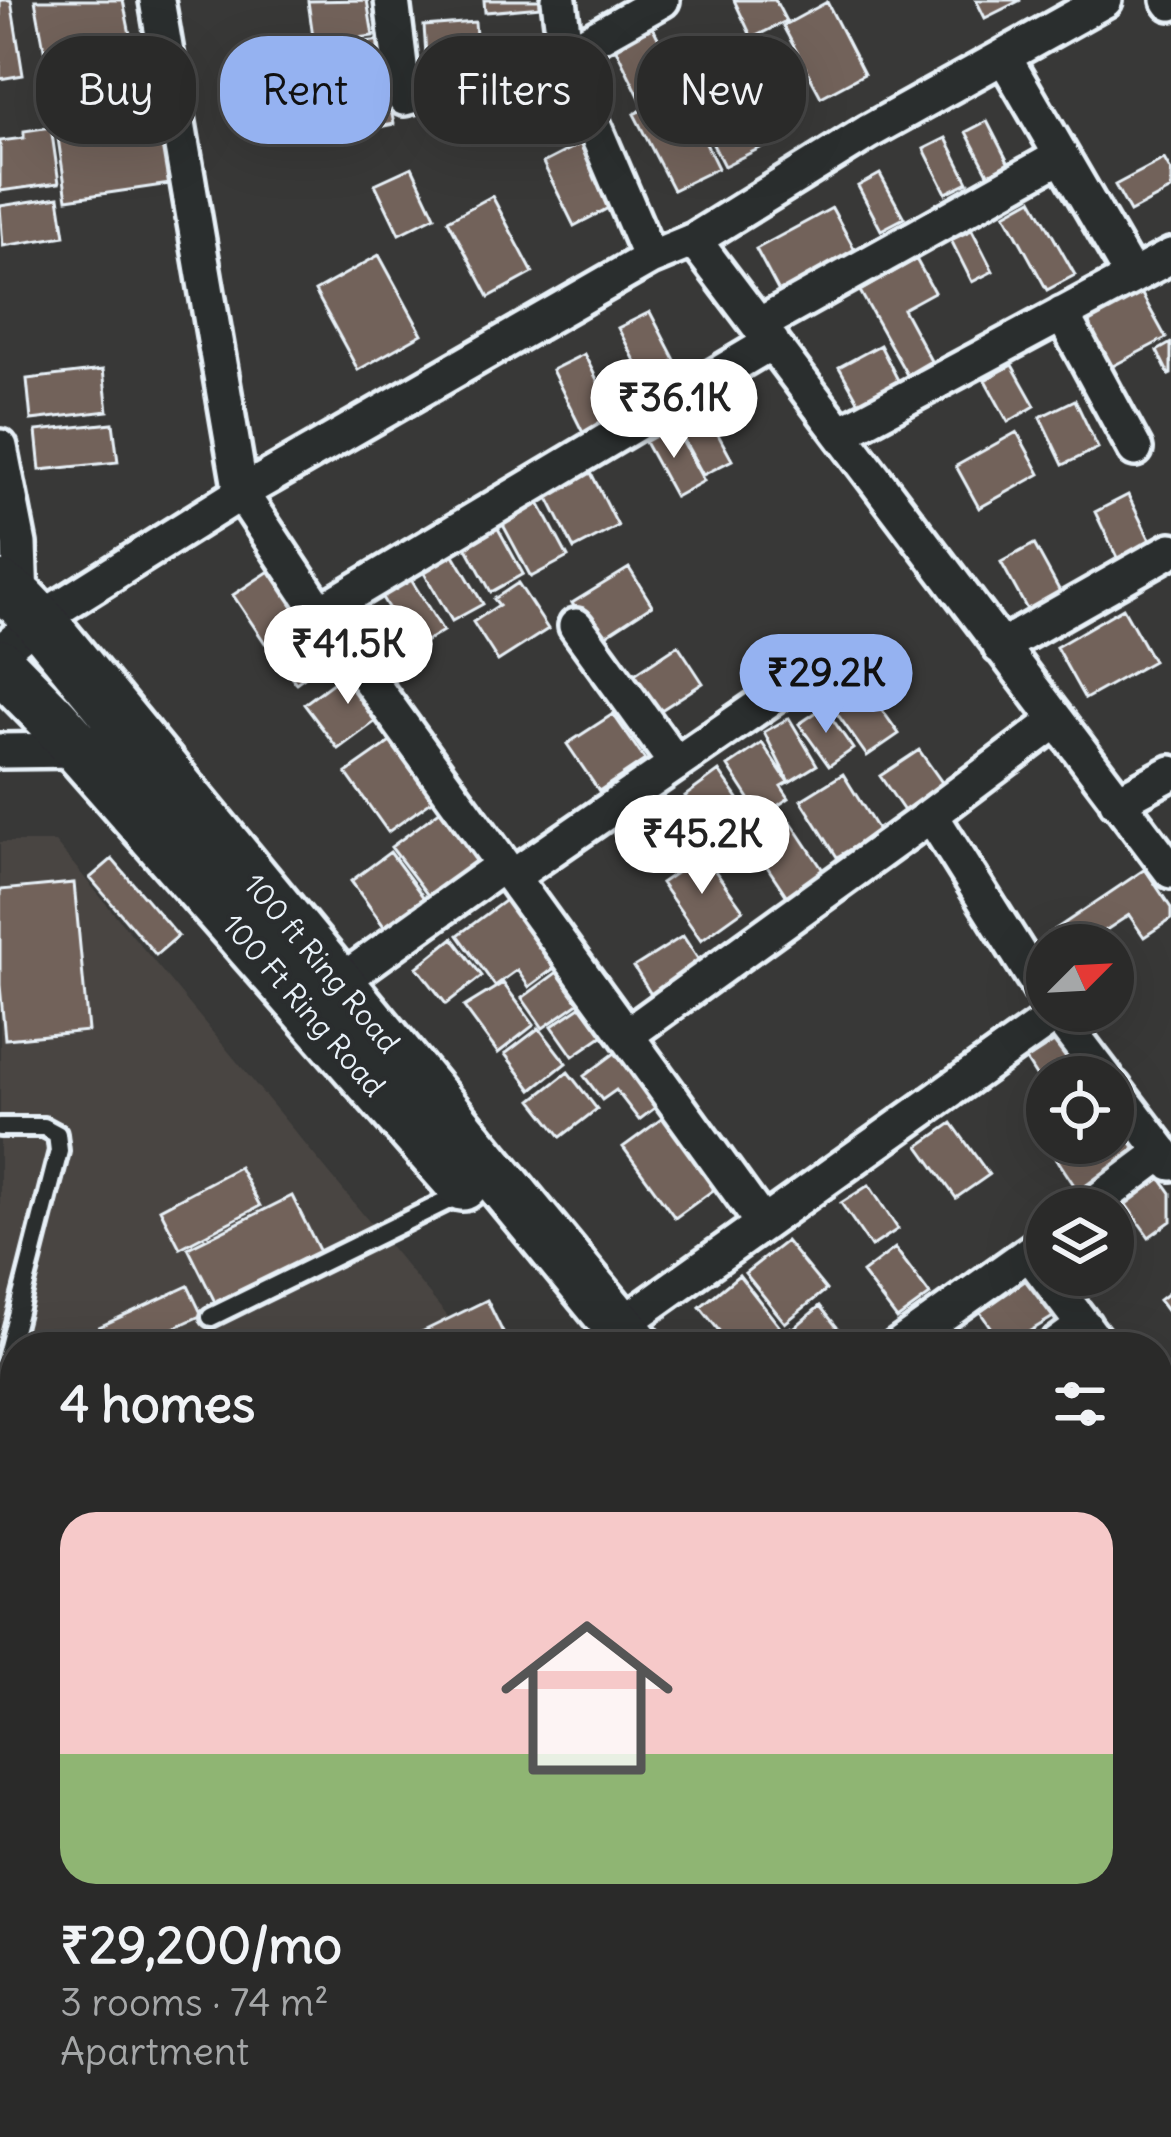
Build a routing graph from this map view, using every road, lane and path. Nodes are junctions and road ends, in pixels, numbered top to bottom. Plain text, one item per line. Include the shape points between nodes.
1 (157, 0) edge
2 (392, 0) edge
3 (560, 0) edge
4 (662, 0) edge
5 (1106, 0) edge
6 (564, 36) edge
7 (598, 36) edge
8 (1004, 57) junction
9 (414, 95) edge
10 (603, 144) edge
11 (1061, 156) junction
12 (694, 240) junction
13 (1171, 256) edge
14 (650, 258) junction
15 (1132, 278) junction
16 (1062, 314) junction
17 (766, 334) junction
18 (841, 433) junction
19 (0, 447) edge
20 (1135, 449) dead end
21 (241, 493) junction
22 (1171, 550) edge
23 (20, 603) edge
24 (320, 612) junction
25 (576, 626) dead end
26 (1000, 647) junction
27 (0, 652) edge
28 (0, 665) edge
29 (816, 667) dead end
30 (1056, 721) junction
31 (80, 750) junction
32 (0, 751) edge
33 (676, 764) junction
34 (1171, 772) edge
35 (1117, 802) junction
36 (931, 815) junction
37 (507, 871) junction
38 (1171, 871) edge
39 (1026, 965) edge
40 (340, 982) junction
41 (1026, 1028) edge
42 (1071, 1032) edge
43 (627, 1035) junction
44 (1089, 1056) edge
45 (1134, 1115) edge
46 (0, 1127) edge
47 (1167, 1158) edge
48 (1121, 1188) edge
49 (467, 1190) junction
50 (763, 1224) junction
51 (1026, 1255) edge
52 (1068, 1296) edge
53 (211, 1317) dead end
54 (13, 1332) edge
55 (607, 1332) edge
56 (609, 1332) edge
57 (625, 1332) edge
58 (918, 1332) edge
59 (1090, 1332) edge

1 - 21 street
2 - 9 street via 404,98
3 - 6 street
4 - 7 street
5 - 8 street
8 - 11 street
8 - 12 street
10 - 14 street
11 - 15 street
11 - 17 street
12 - 14 street
12 - 17 street
13 - 15 street
14 - 21 street
15 - 16 street
16 - 18 street
16 - 20 street
17 - 18 street
17 - 24 street
18 - 26 street
19 - 23 street via 19,544
21 - 23 street
21 - 24 street
22 - 26 street
23 - 27 street
23 - 40 main road, 100 ft Ring Road
24 - 37 street
25 - 33 street
26 - 30 street
28 - 31 main road, 100 Ft Ring Road
29 - 33 street
30 - 35 street
30 - 36 street
31 - 32 street
31 - 49 main road, 100 Ft Ring Road
33 - 37 street
34 - 35 street
35 - 38 street
36 - 39 street
36 - 43 street
37 - 40 street
37 - 43 street
40 - 56 main road, 100 ft Ring Road
41 - 50 street
42 - 44 street
43 - 50 street
45 - 47 street
46 - 54 lane via 44,1127 57,1134 59,1151
47 - 48 street
49 - 53 lane
49 - 55 main road, 100 Ft Ring Road
50 - 57 street
51 - 58 street
52 - 59 street

